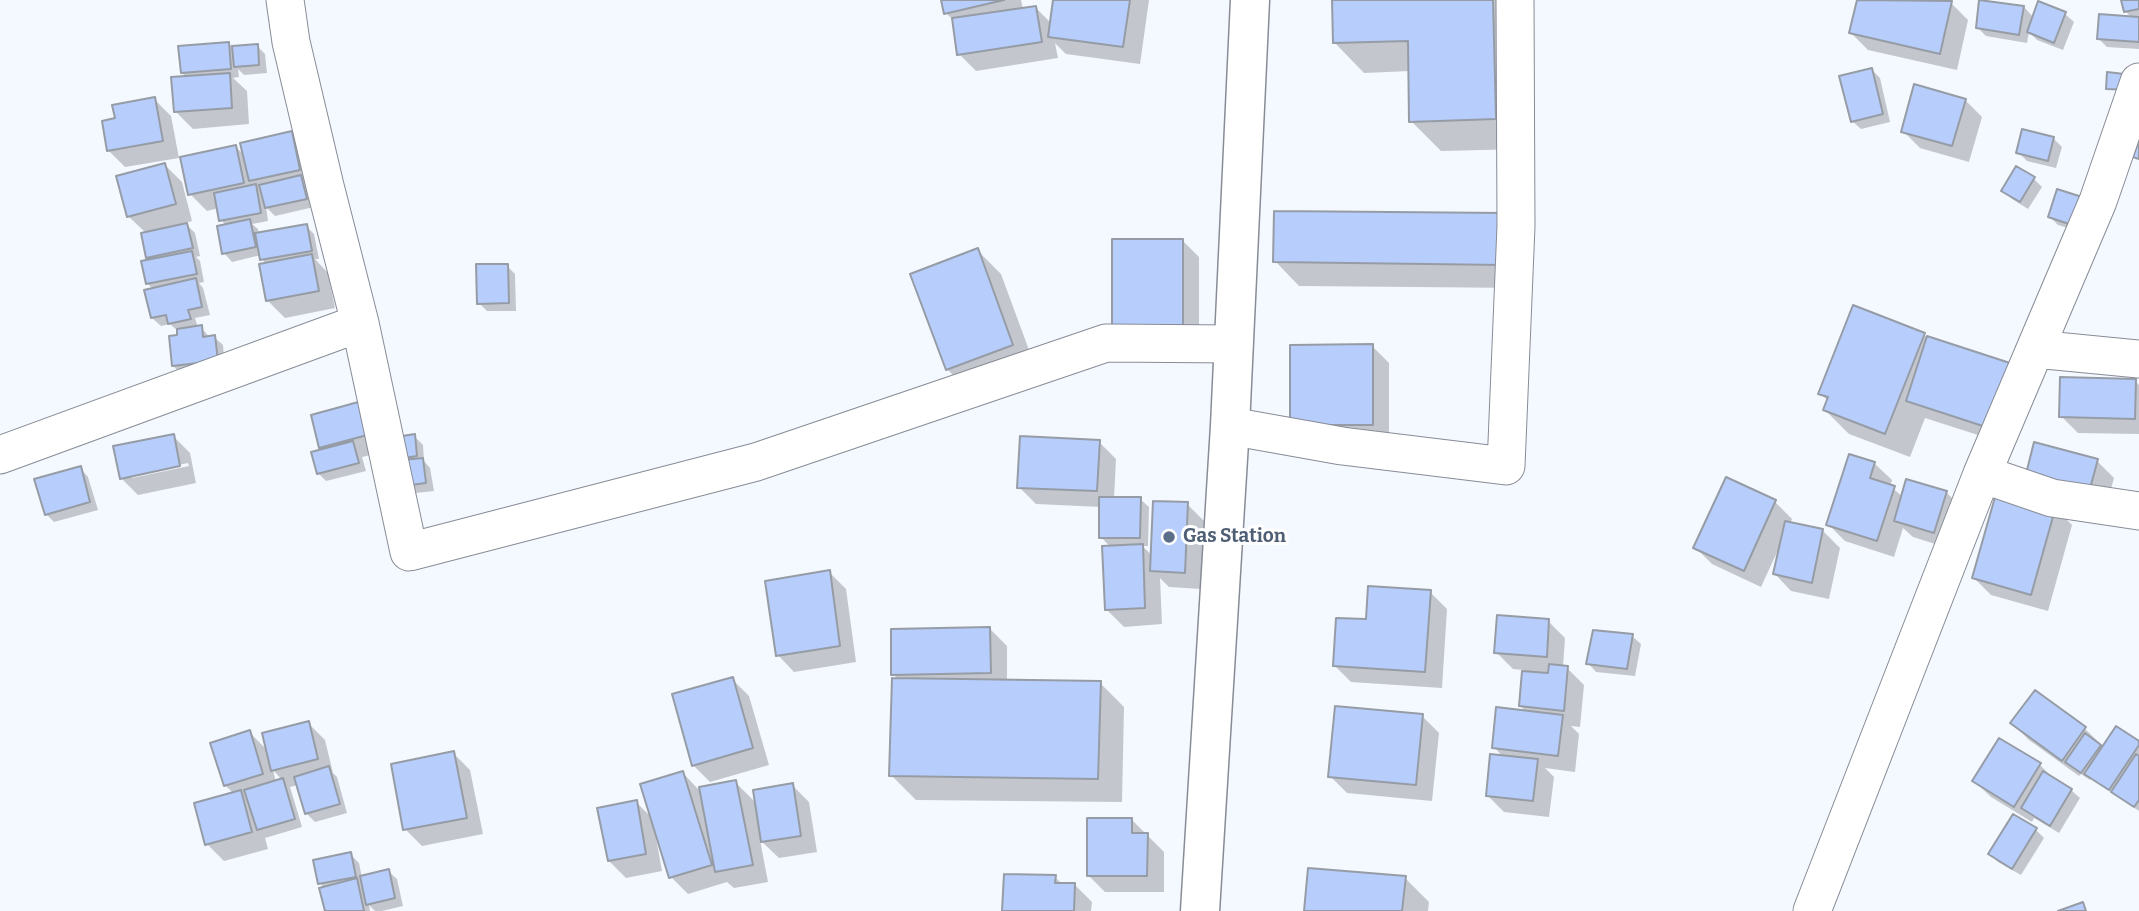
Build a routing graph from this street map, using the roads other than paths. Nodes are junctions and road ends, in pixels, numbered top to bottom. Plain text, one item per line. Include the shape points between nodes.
1 (285, 0) edge
2 (1251, 0) edge
3 (1515, 0) edge
4 (2139, 82) edge
5 (360, 323) junction
6 (1234, 344) junction
7 (2035, 349) junction
8 (2139, 359) edge
9 (1230, 426) junction
10 (0, 456) edge
11 (1982, 474) junction
12 (2139, 511) edge
13 (1200, 911) edge
14 (1812, 911) edge

1 - 5 street via 291,42
2 - 6 street
3 - 9 street via 1516,226 1506,466 1342,446
4 - 7 street via 2098,201
5 - 6 street via 409,552 756,462 1105,342
5 - 10 street
6 - 9 street
7 - 8 street
7 - 11 street
9 - 13 street
11 - 12 street via 2052,498
11 - 14 street

